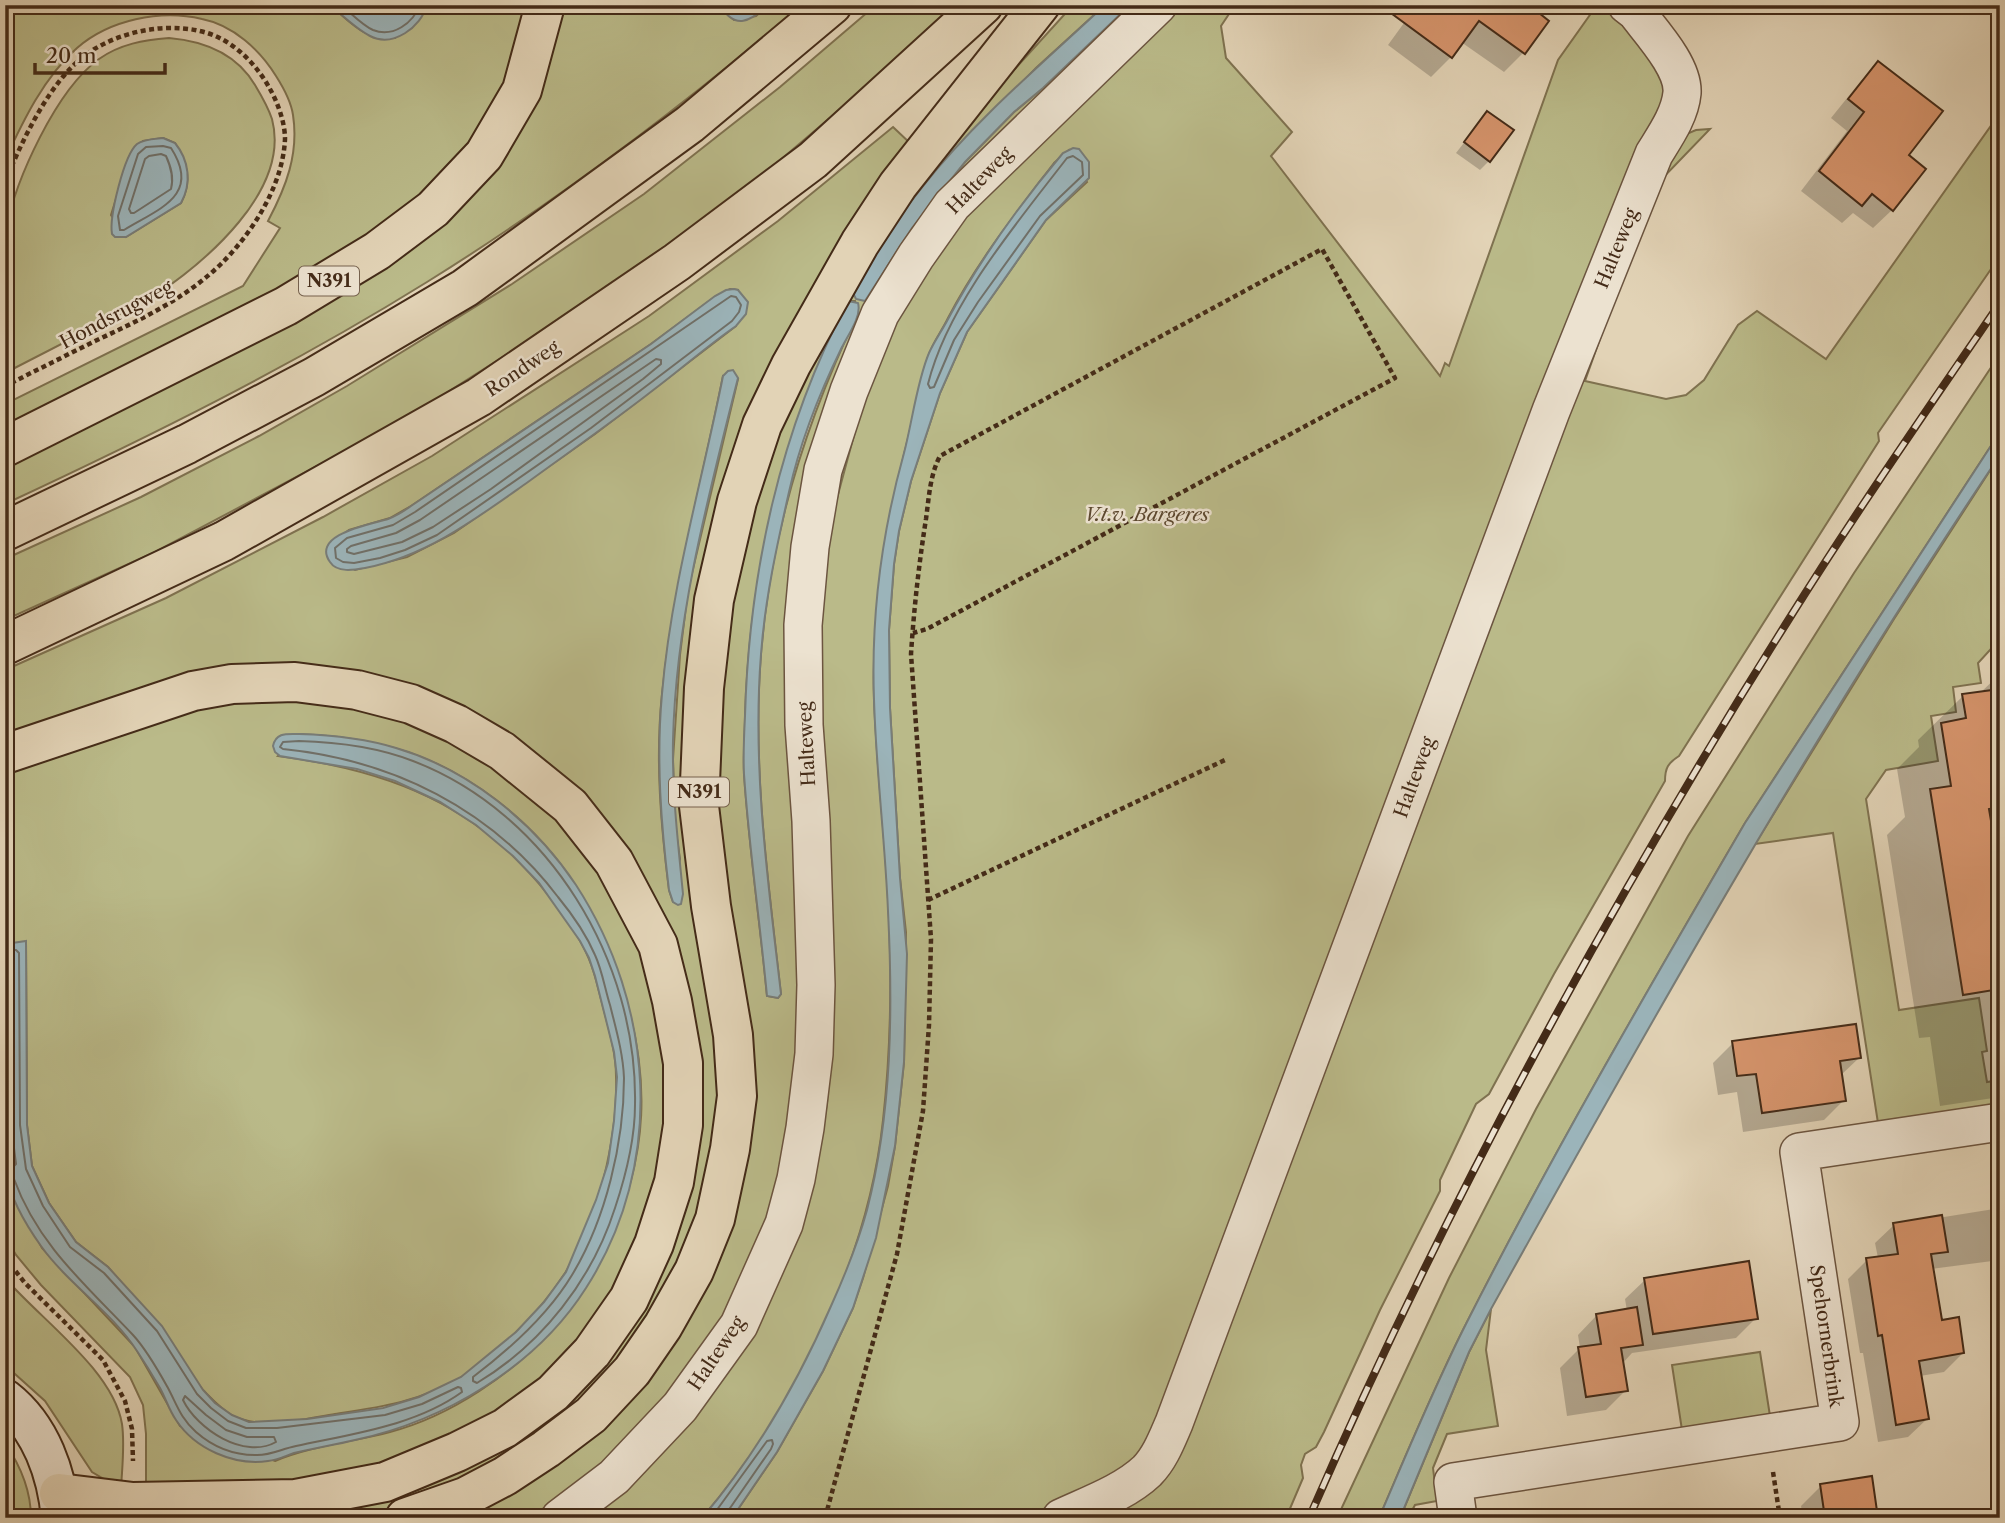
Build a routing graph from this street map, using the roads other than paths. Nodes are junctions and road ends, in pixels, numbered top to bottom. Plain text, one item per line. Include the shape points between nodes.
1 (545, 5) edge
2 (832, 5) edge
3 (983, 5) edge
4 (1040, 5) edge
5 (1158, 5) edge
6 (1628, 5) edge
7 (5, 447) edge
8 (5, 531) edge
9 (5, 645) edge
10 (5, 754) edge
11 (2000, 1122) edge
12 (5, 1399) edge
13 (60, 1505) edge
14 (405, 1518) edge
15 (560, 1518) edge
16 (1061, 1518) edge
17 (1458, 1518) edge

1 - 7 main road, N391 via 522,90 484,155 433,209 377,251 286,306
2 - 8 main road via 690,124 465,288 314,377
3 - 9 main road, Rondweg via 813,160 677,262 479,397 224,541
4 - 14 main road, N391 via 898,185 860,243 762,425 737,501 714,600 704,688 699,806 733,1035 737,1096 715,1219 694,1270 632,1371 591,1415 505,1476
5 - 15 street, Halteweg via 952,205 880,314 849,391 823,470 803,625 816,985 814,1054 796,1179 784,1224 739,1325 680,1407 614,1477
6 - 16 street, Halteweg via 1677,68 1682,93 1672,125 1654,154 1551,411 1170,1433 1147,1471
10 - 13 main road via 193,691 232,684 295,682 357,690 411,704 456,724 502,751 570,806 614,862 658,945 683,1063 683,1125 674,1182 654,1244 629,1299 592,1352 553,1393 505,1428 385,1482 296,1499
11 - 17 street, Spehornerbrink via 1799,1152 1839,1422 1453,1482
12 - 13 main road via 17,1408 44,1448

